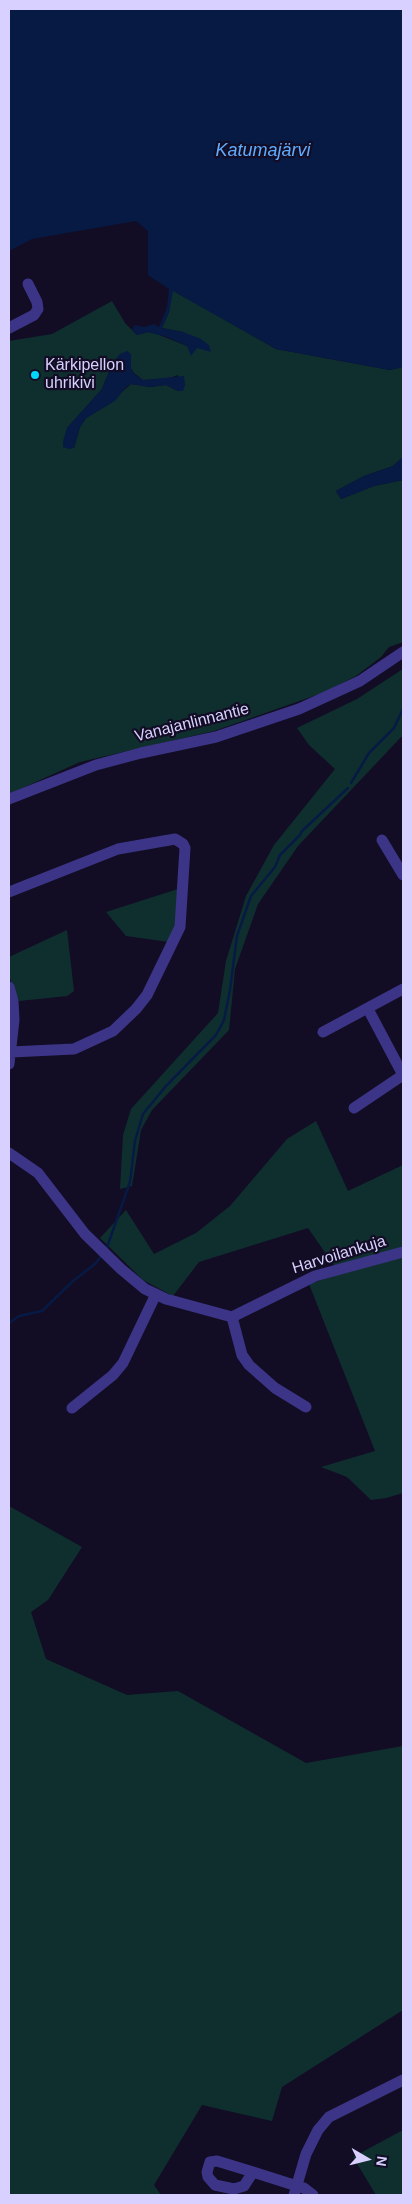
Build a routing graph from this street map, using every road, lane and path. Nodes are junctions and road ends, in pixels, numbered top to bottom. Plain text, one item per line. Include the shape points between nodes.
1 (28, 284) dead end
2 (9, 328) edge
3 (403, 652) edge
4 (9, 799) edge
5 (382, 840) dead end
6 (403, 875) edge
7 (9, 892) edge
8 (9, 988) edge
9 (403, 989) edge
10 (368, 1009) junction
11 (323, 1032) dead end
12 (11, 1052) junction
13 (9, 1064) edge
14 (354, 1108) dead end
15 (9, 1153) edge
16 (403, 1252) edge
17 (156, 1294) junction
18 (232, 1317) junction
19 (306, 1406) dead end
20 (72, 1408) dead end
21 (403, 2080) edge
22 (253, 2172) dead end
23 (295, 2191) edge
24 (313, 2195) edge

1 - 2 street via 38,309 34,315
3 - 4 street, Vanajanlinnantie via 360,681 298,709 216,737 96,765
5 - 6 street
7 - 12 street via 118,849 175,839 185,848 180,926 147,995 136,1009 113,1031 82,1046 67,1051
8 - 12 street via 14,1020
9 - 10 street
10 - 11 street
10 - 14 street via 403,1075
12 - 13 street
15 - 17 street via 38,1173 85,1234 121,1269
16 - 18 street, Harvoilankuja via 315,1276
17 - 18 street
17 - 20 street via 123,1363
18 - 19 street via 242,1355 249,1365 275,1388
21 - 23 street via 329,2117 306,2154
22 - 23 street
23 - 24 street via 304,2188

